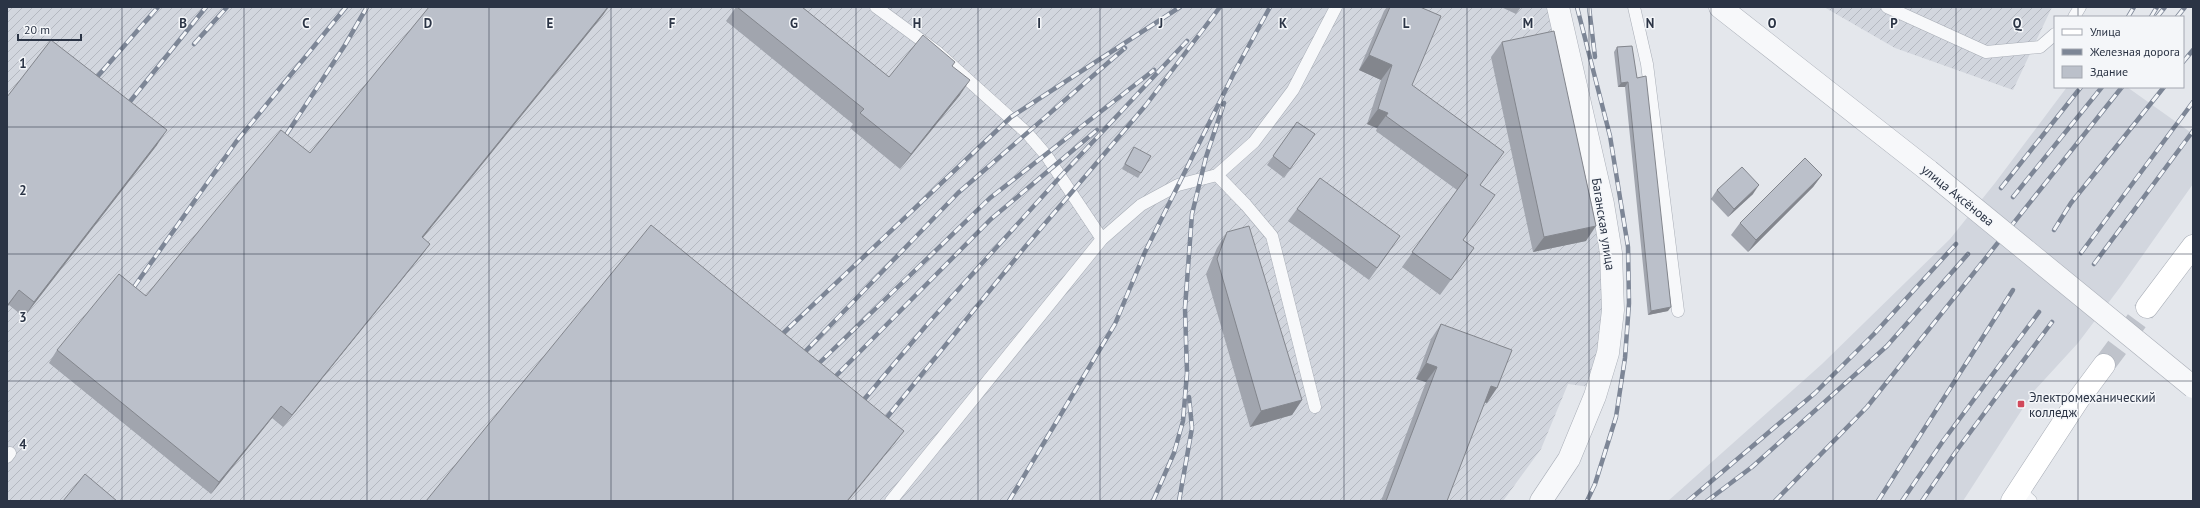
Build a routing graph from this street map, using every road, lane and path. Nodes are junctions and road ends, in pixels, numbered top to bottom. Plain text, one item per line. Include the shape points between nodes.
1 (876, 7) edge
2 (1336, 7) edge
3 (1558, 7) edge
4 (1634, 7) edge
5 (1720, 7) edge
6 (1887, 7) edge
7 (2080, 7) edge
8 (2075, 16) edge
9 (2054, 35) edge
10 (1217, 175) junction
11 (1102, 239) junction
12 (2193, 246) edge
13 (2147, 307) tunnel mouth
14 (1678, 311) dead end
15 (2104, 365) tunnel mouth
16 (2193, 387) edge
17 (1315, 407) dead end
18 (2021, 497) edge
19 (891, 501) edge
20 (1541, 501) edge

1 - 11 lane via 936,51 1027,133 1046,155
2 - 10 lane via 1293,90 1254,142
3 - 20 street, Баганская улица via 1603,204 1611,254 1613,310 1608,353 1595,396 1569,459
4 - 14 lane via 1647,64
5 - 16 street, улица Аксёнова, bridge via 1929,171
6 - 9 lane via 1986,52 2040,48
7 - 8 lane
10 - 11 lane via 1178,185 1141,205
10 - 17 lane via 1272,236
11 - 19 lane
12 - 13 main road
15 - 18 main road via 2078,400

